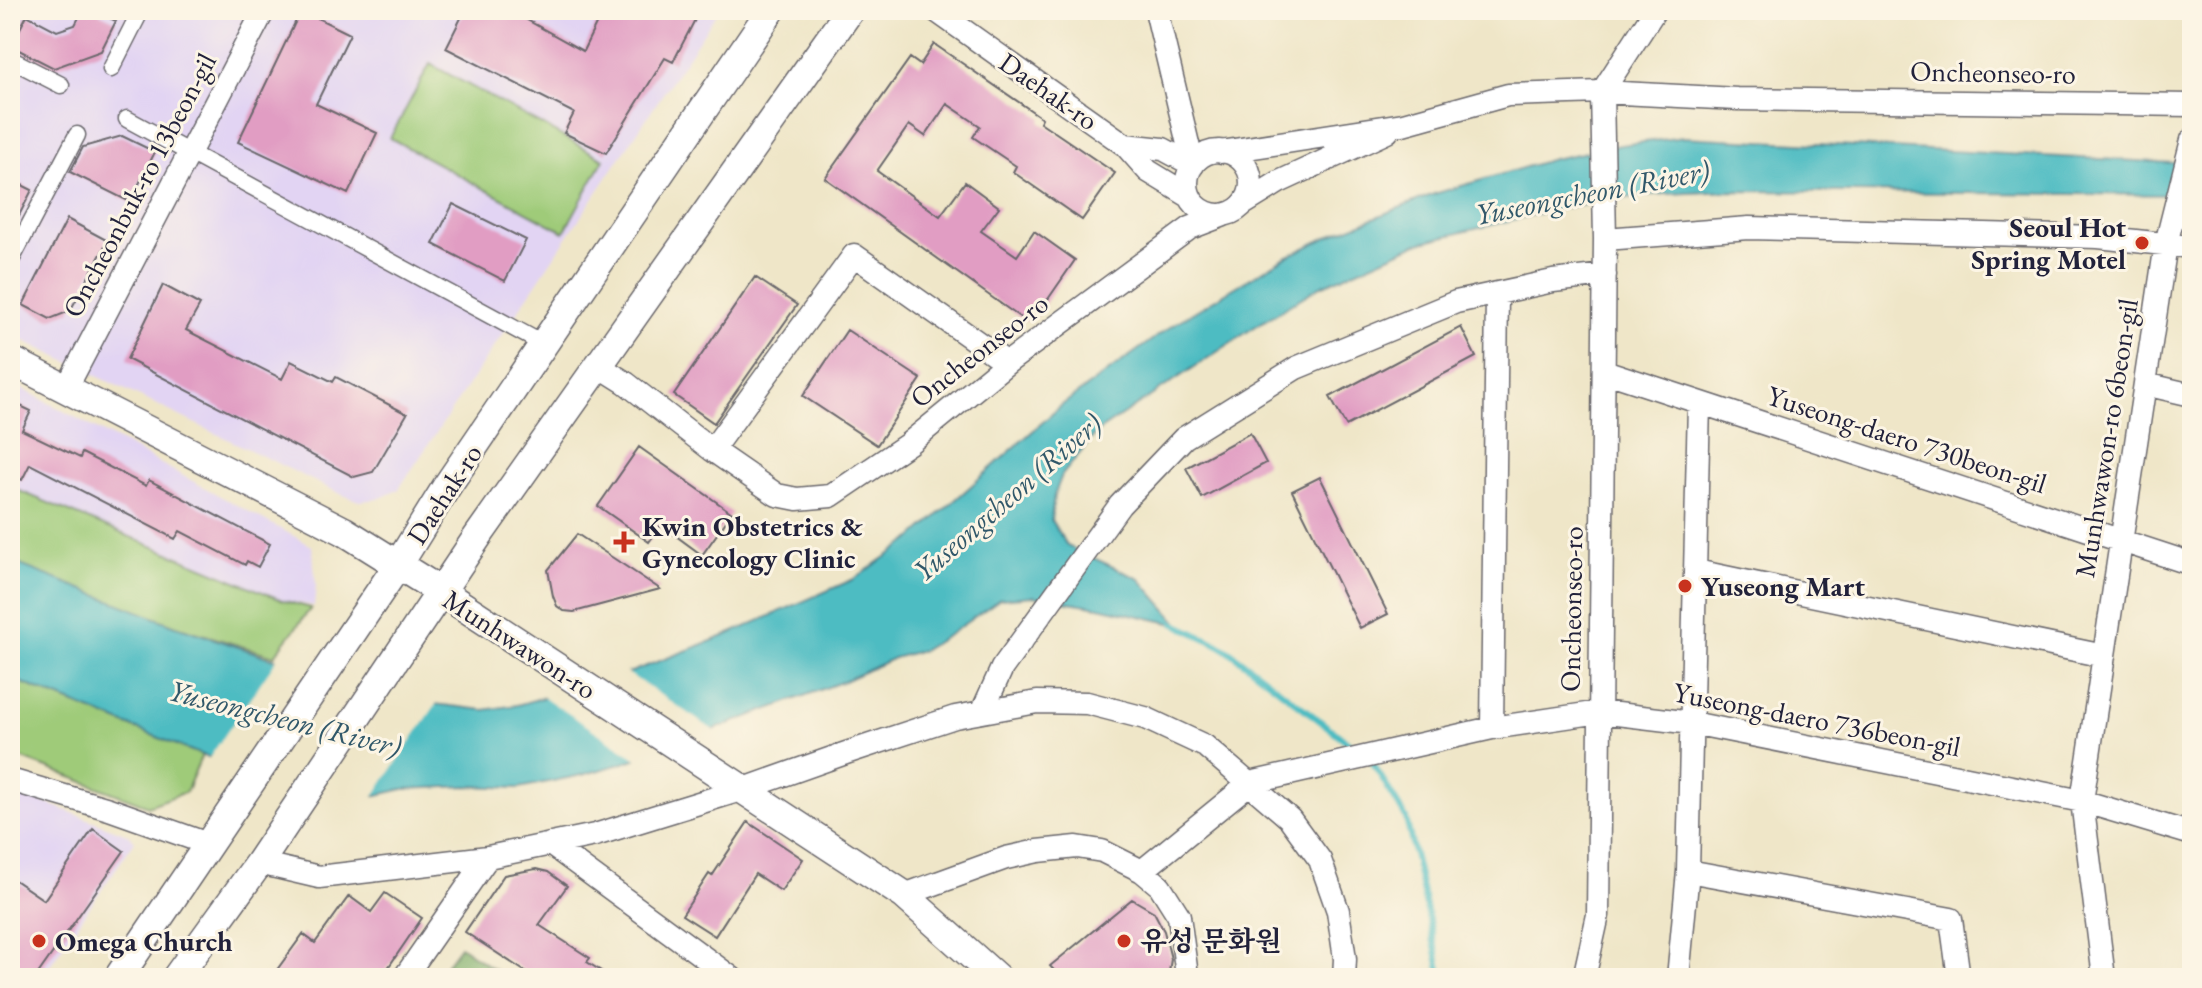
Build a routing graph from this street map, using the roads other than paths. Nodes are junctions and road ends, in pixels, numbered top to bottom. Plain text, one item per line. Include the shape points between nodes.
1 (141, 10) edge
2 (264, 10) edge
3 (771, 10) edge
4 (850, 10) edge
5 (935, 10) edge
6 (1156, 10) edge
7 (1655, 10) edge
8 (10, 59) edge
9 (111, 69) dead end
10 (61, 85) dead end
11 (1602, 92) junction
12 (2192, 105) edge
13 (127, 119) dead end
14 (1403, 124) junction
15 (77, 135) dead end
16 (2192, 140) edge
17 (1125, 145) junction
18 (1221, 152) junction
19 (190, 153) junction
20 (1193, 165) junction
21 (1192, 200) junction
22 (1233, 210) junction
23 (1190, 228) junction
24 (2167, 237) junction
25 (1605, 239) junction
26 (2192, 247) edge
27 (10, 262) edge
28 (1605, 275) junction
29 (1497, 294) junction
30 (543, 344) junction
31 (10, 360) edge
32 (1007, 363) junction
33 (599, 366) junction
34 (1604, 371) junction
35 (2145, 384) junction
36 (66, 389) junction
37 (2192, 395) edge
38 (1699, 403) junction
39 (712, 450) junction
40 (2121, 541) junction
41 (2192, 564) edge
42 (398, 565) junction
43 (1696, 571) junction
44 (440, 591) junction
45 (2104, 656) junction
46 (982, 712) junction
47 (1600, 712) junction
48 (1692, 723) junction
49 (1492, 728) junction
50 (11, 782) edge
51 (1250, 783) junction
52 (744, 789) junction
53 (2082, 801) junction
54 (2192, 834) edge
55 (208, 844) junction
56 (550, 844) junction
57 (488, 857) junction
58 (259, 863) junction
59 (1142, 871) junction
60 (1688, 871) junction
61 (904, 895) junction
62 (990, 976) edge
63 (118, 978) edge
64 (176, 978) edge
65 (404, 978) edge
66 (732, 978) edge
67 (1184, 978) edge
68 (1344, 978) edge
69 (1584, 978) edge
70 (1678, 978) edge
71 (1959, 978) edge
72 (2104, 978) edge

1 - 9 street
2 - 19 street, Oncheonbuk-ro 13beon-gil
3 - 30 street, Daehak-ro
4 - 33 street, Daehak-ro
5 - 17 street, Daehak-ro
6 - 20 street
7 - 11 street
8 - 10 street
11 - 12 street, Oncheonseo-ro via 1737,99
11 - 14 street, Oncheonseo-ro via 1508,95
11 - 25 street, Oncheonseo-ro
13 - 19 street
14 - 18 street, Oncheonseo-ro
14 - 22 street, Oncheonseo-ro via 1279,182
15 - 27 street
16 - 24 street, Munhwawon-ro 6beon-gil
17 - 20 street via 1163,149
17 - 21 street via 1148,171
18 - 20 street
18 - 22 street via 1246,168 1250,187
19 - 30 street
19 - 36 street, Oncheonbuk-ro 13beon-gil
20 - 21 street via 1188,175
21 - 22 street via 1204,212
21 - 23 street via 1196,216
22 - 23 street, Oncheonseo-ro
23 - 32 street, Oncheonseo-ro
24 - 25 street via 1749,228
24 - 26 street
24 - 35 street, Munhwawon-ro 6beon-gil
25 - 28 street, Oncheonseo-ro
28 - 29 street
28 - 34 street, Oncheonseo-ro
29 - 46 street via 1456,302 1296,368 1184,438 1120,505 1002,668
29 - 49 street
30 - 42 street, Daehak-ro
31 - 36 street, Munhwawon-ro
32 - 39 street, Oncheonseo-ro via 908,444 831,496 777,495
32 - 39 street via 854,255
33 - 39 street
33 - 44 street, Daehak-ro
34 - 38 street, Yuseong-daero 730beon-gil
34 - 47 street, Oncheonseo-ro
35 - 37 street
35 - 40 street, Munhwawon-ro 6beon-gil
36 - 42 street, Munhwawon-ro via 344,531
38 - 40 street, Yuseong-daero 730beon-gil
38 - 43 street
40 - 41 street, Yuseong-daero 730beon-gil
40 - 45 street, Munhwawon-ro 6beon-gil
42 - 44 street, Munhwawon-ro
42 - 55 street, Daehak-ro
43 - 45 street
43 - 48 street
44 - 52 street, Munhwawon-ro
44 - 58 street, Daehak-ro
45 - 53 street, Munhwawon-ro 6beon-gil
46 - 51 street via 1037,702 1087,703 1145,718 1205,746
46 - 52 street via 905,732
47 - 48 street, Yuseong-daero 736beon-gil
47 - 49 street, Yuseong-daero 736beon-gil
47 - 69 street, Oncheonseo-ro via 1598,915
48 - 53 street, Yuseong-daero 736beon-gil
48 - 60 street
49 - 51 street, Yuseong-daero 736beon-gil
50 - 55 street
51 - 59 street
51 - 68 street via 1290,819 1320,860 1338,911
52 - 56 street
52 - 61 street, Munhwawon-ro
53 - 54 street, Yuseong-daero 736beon-gil
53 - 72 street, Munhwawon-ro 6beon-gil
55 - 63 street, Daehak-ro
56 - 57 street
56 - 66 street
57 - 58 street via 319,877
57 - 65 street
58 - 64 street
59 - 61 street via 1102,851 1064,848 1006,858
59 - 67 street via 1160,886 1179,916
60 - 70 street
60 - 71 street via 1951,919
61 - 62 street, Munhwawon-ro

